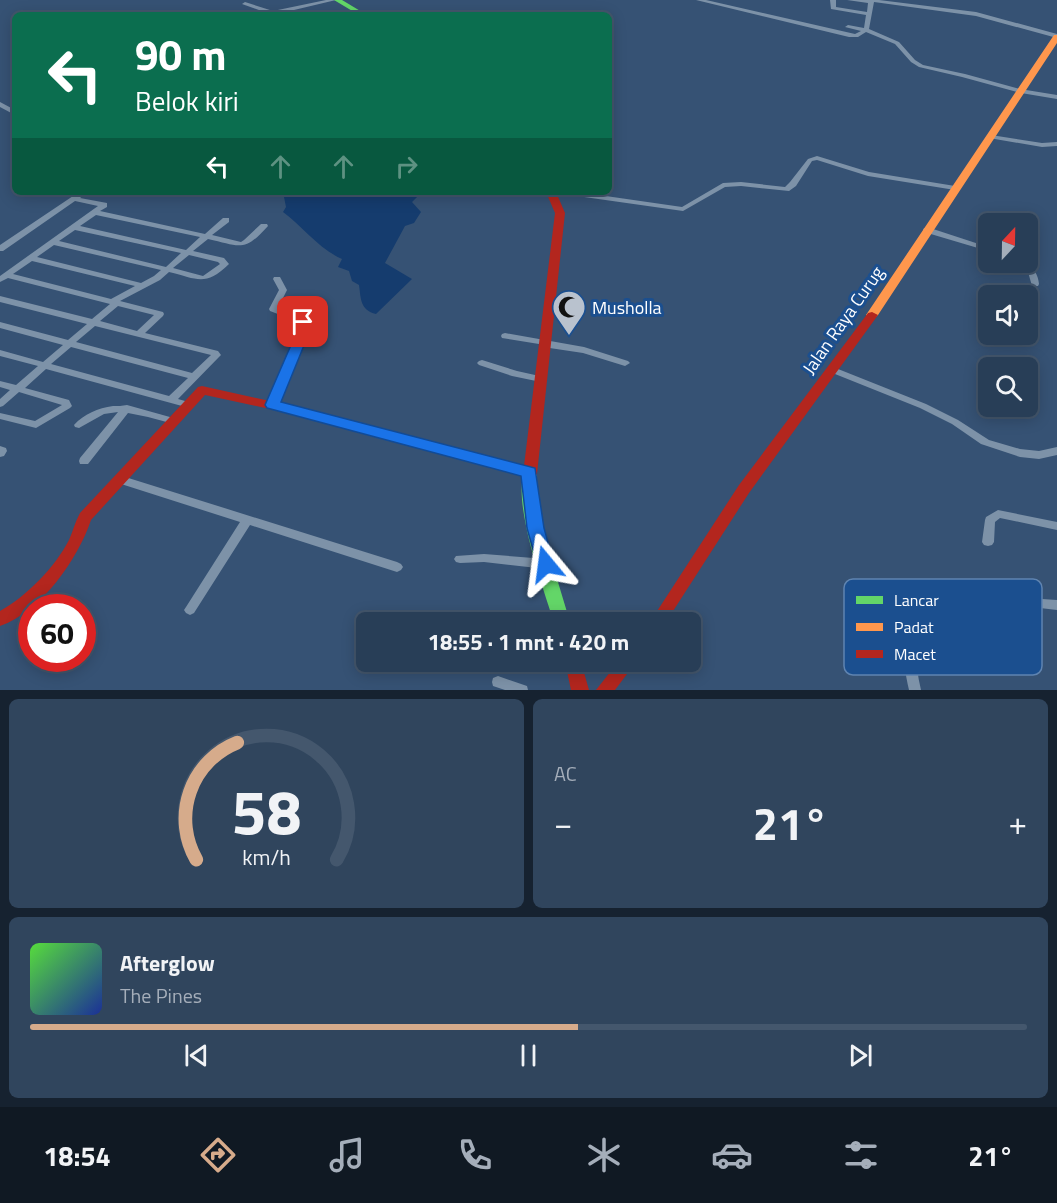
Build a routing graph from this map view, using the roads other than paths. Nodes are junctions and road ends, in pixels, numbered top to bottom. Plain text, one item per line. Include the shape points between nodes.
1 (333, 0) edge
2 (337, 0) edge
3 (699, 0) edge
4 (833, 0) edge
5 (850, 0) edge
6 (874, 1) edge
7 (244, 4) dead end
8 (270, 12) edge
9 (278, 12) edge
10 (359, 12) edge
11 (869, 14) junction
12 (829, 23) dead end
13 (848, 27) dead end
14 (822, 29) junction
15 (866, 30) junction
16 (1057, 36) edge
17 (1021, 90) junction
18 (1057, 97) edge
19 (991, 137) junction
20 (1057, 144) edge
21 (955, 188) junction
22 (80, 195) edge
23 (552, 195) edge
24 (584, 195) edge
25 (74, 199) junction
26 (94, 212) junction
27 (226, 220) dead end
28 (264, 226) dead end
29 (74, 227) junction
30 (927, 230) junction
31 (207, 236) junction
32 (53, 242) junction
33 (978, 246) edge
34 (0, 249) edge
35 (188, 253) junction
36 (30, 258) junction
37 (168, 269) junction
38 (1032, 273) edge
39 (3, 278) edge
40 (277, 279) dead end
41 (1035, 284) dead end
42 (143, 286) junction
43 (0, 299) edge
44 (114, 303) junction
45 (93, 322) junction
46 (0, 325) edge
47 (138, 334) junction
48 (505, 336) dead end
49 (543, 343) junction
50 (68, 344) junction
51 (0, 353) edge
52 (482, 363) dead end
53 (625, 363) dead end
54 (43, 365) junction
55 (833, 370) junction
56 (195, 377) junction
57 (541, 379) junction
58 (0, 384) edge
59 (18, 388) junction
60 (171, 400) junction
61 (182, 403) dead end
62 (0, 404) edge
63 (272, 405) junction
64 (127, 408) junction
65 (0, 416) edge
66 (174, 421) junction
67 (79, 425) dead end
68 (1057, 451) edge
69 (84, 461) dead end
70 (529, 472) junction
71 (122, 480) junction
72 (247, 520) junction
73 (1057, 526) edge
74 (988, 542) dead end
75 (460, 559) dead end
76 (546, 564) junction
77 (397, 567) dead end
78 (1042, 604) edge
79 (1057, 605) edge
80 (190, 610) dead end
81 (559, 612) edge
82 (665, 612) edge
83 (0, 620) edge
84 (576, 672) edge
85 (620, 672) edge
86 (911, 675) edge
87 (498, 682) dead end
88 (522, 690) edge
89 (580, 690) edge
90 (605, 690) edge
91 (915, 690) edge

1 - 9 street
2 - 10 street
3 - 14 street
4 - 11 street via 833,8
5 - 6 street
6 - 11 street
6 - 16 street via 976,14
7 - 8 street
11 - 15 street
12 - 14 street
13 - 15 street
14 - 15 street via 854,36
15 - 17 street via 897,43 921,66
16 - 17 street, Jalan Raya Curug
17 - 18 street
17 - 19 street, Jalan Raya Curug
19 - 20 street
19 - 21 street, Jalan Raya Curug
21 - 24 street via 868,174 817,158 810,160 786,189 723,185 683,209
21 - 30 street, Jalan Raya Curug
22 - 25 street
23 - 49 street via 560,213
25 - 26 street via 104,205
25 - 34 street
26 - 29 street
26 - 31 street
27 - 31 street
28 - 31 street via 244,243
29 - 32 street
29 - 35 street
30 - 33 street
30 - 55 street, Jalan Raya Curug
31 - 35 street
32 - 36 street
32 - 37 street
35 - 37 street
35 - 37 street via 225,264 206,278
36 - 39 street
36 - 42 street
37 - 42 street
38 - 41 street
39 - 44 street
40 - 63 street via 283,290 273,309 297,317 303,325
42 - 44 street
43 - 45 street
44 - 45 street
44 - 47 street via 160,314
45 - 47 street
45 - 50 street
46 - 50 street
47 - 56 street via 215,353
48 - 49 street
49 - 53 street
49 - 57 street
50 - 54 street
50 - 56 street
51 - 54 street
52 - 57 street
54 - 59 street
54 - 60 street
55 - 68 street via 923,406 985,442 1020,453
55 - 82 street, Jalan Raya Curug via 768,454
56 - 60 street
57 - 70 street
58 - 59 street
59 - 62 street
59 - 65 street via 66,402 67,406 36,425
60 - 61 street
63 - 66 street via 202,390
63 - 70 street
64 - 66 street
64 - 67 street via 95,412
64 - 69 street
66 - 71 street
70 - 76 street via 535,528
71 - 72 street
71 - 83 street via 85,517 76,541 54,570 16,611
72 - 77 street
72 - 80 street
73 - 74 street via 998,514 990,520
75 - 76 street
76 - 81 street
78 - 79 street
84 - 89 street
85 - 90 street
86 - 91 street
87 - 88 street

